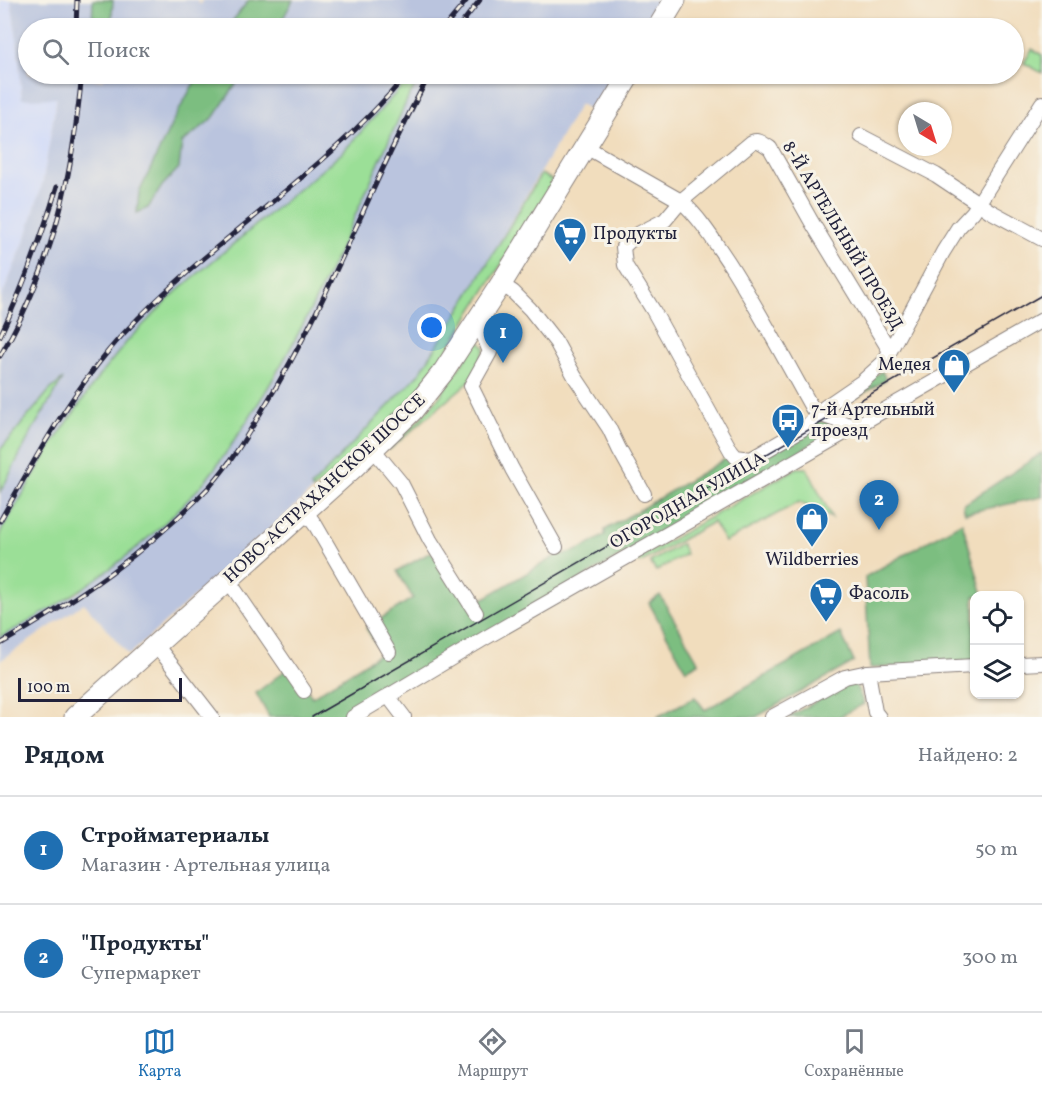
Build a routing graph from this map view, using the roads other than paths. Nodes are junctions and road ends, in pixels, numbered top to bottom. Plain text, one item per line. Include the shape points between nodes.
1 (675, 0) edge
2 (664, 18) edge
3 (624, 84) edge
4 (1042, 103) edge
5 (861, 136) dead end
6 (586, 147) junction
7 (681, 201) junction
8 (979, 202) junction
9 (1042, 239) edge
10 (501, 284) junction
11 (1042, 320) edge
12 (473, 327) junction
13 (890, 351) junction
14 (818, 414) junction
15 (853, 426) junction
16 (373, 449) junction
17 (644, 494) dead end
18 (305, 511) junction
19 (556, 547) dead end
20 (228, 580) junction
21 (476, 613) dead end
22 (156, 645) junction
23 (389, 652) dead end
24 (1042, 663) edge
25 (1024, 664) edge
26 (970, 666) edge
27 (868, 672) junction
28 (304, 691) dead end
29 (388, 696) junction
30 (75, 717) edge
31 (212, 717) edge
32 (353, 717) edge
33 (405, 717) edge
34 (772, 717) edge
35 (879, 717) edge

1 - 2 main road
3 - 6 main road, НОВО-АСТРАХАНСКОЕ ШОССЕ
4 - 8 street
5 - 8 street
6 - 7 street
6 - 10 main road, НОВО-АСТРАХАНСКОЕ ШОССЕ
7 - 13 street, 8-Й АРТЕЛЬНЫЙ ПРОЕЗД via 752,142 770,148
7 - 14 street via 704,224
7 - 14 street via 665,220 636,235 624,247 623,257 731,452 736,457 751,459 806,427
8 - 9 street
8 - 13 street via 943,252
10 - 12 main road, НОВО-АСТРАХАНСКОЕ ШОССЕ
10 - 17 street via 530,309 555,342 609,428
11 - 15 street, ОГОРОДНАЯ УЛИЦА
12 - 16 main road, НОВО-АСТРАХАНСКОЕ ШОССЕ via 429,392
12 - 19 street via 483,334 490,352 471,386
13 - 14 street via 884,362
14 - 15 street
15 - 29 street, ОГОРОДНАЯ УЛИЦА
16 - 18 main road, НОВО-АСТРАХАНСКОЕ ШОССЕ
16 - 21 street via 401,483 430,540
18 - 20 main road, НОВО-АСТРАХАНСКОЕ ШОССЕ
18 - 23 street
20 - 22 main road, НОВО-АСТРАХАНСКОЕ ШОССЕ
20 - 28 street
22 - 30 main road, НОВО-АСТРАХАНСКОЕ ШОССЕ
22 - 31 street
24 - 25 street
26 - 27 street
27 - 34 street via 844,677
27 - 35 street
29 - 32 street, ОГОРОДНАЯ УЛИЦА
29 - 33 street

